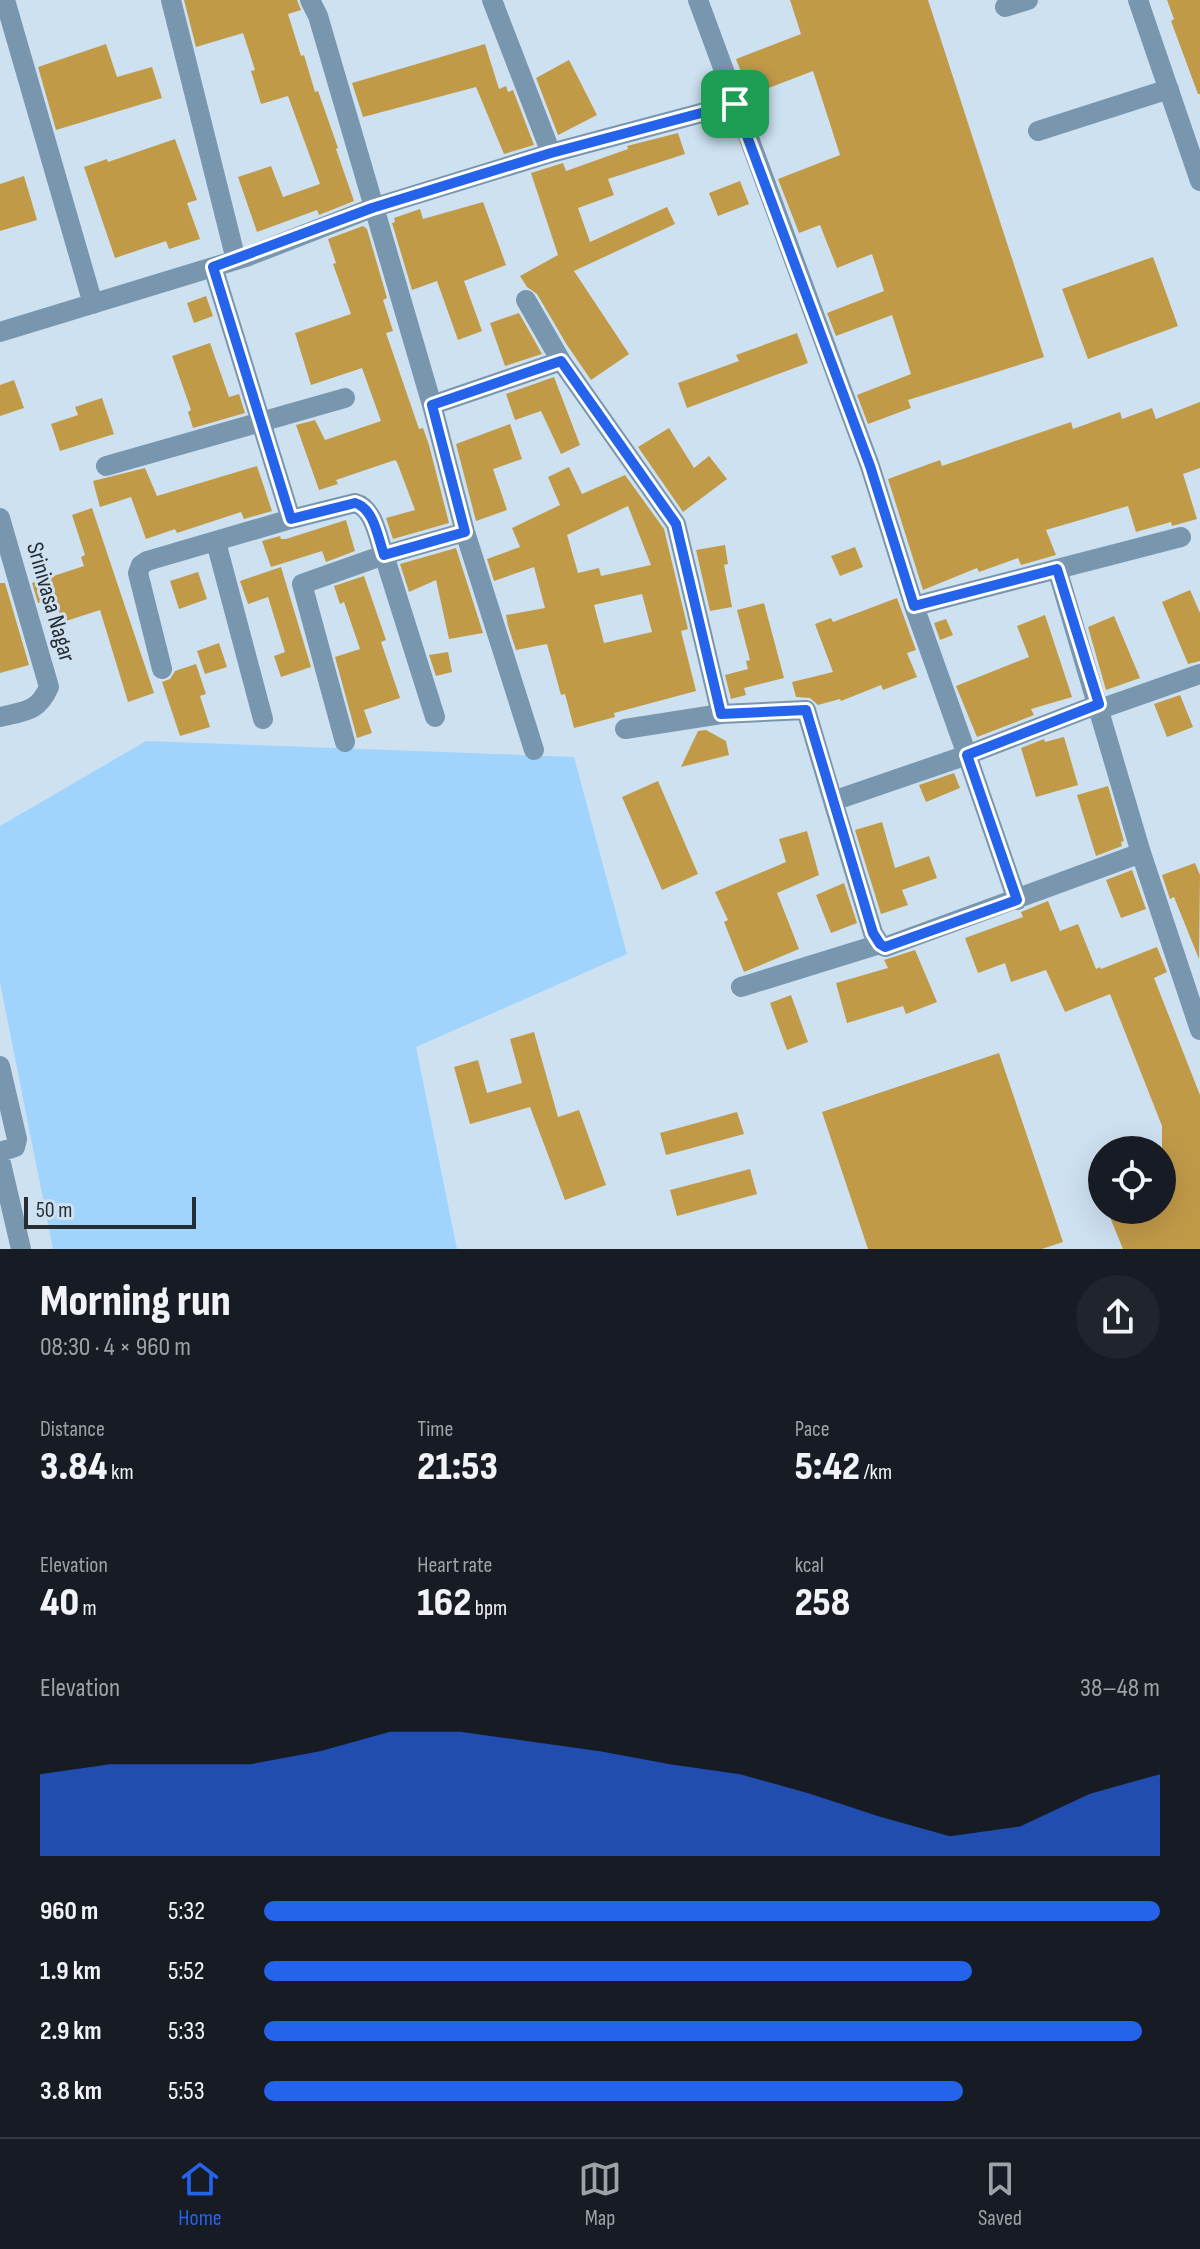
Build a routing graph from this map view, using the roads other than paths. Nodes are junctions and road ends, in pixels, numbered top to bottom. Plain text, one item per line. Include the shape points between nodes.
1 (5, 0) edge
2 (171, 0) edge
3 (310, 0) edge
4 (492, 0) edge
5 (698, 0) edge
6 (1028, 0) edge
7 (1138, 0) edge
8 (1005, 7) dead end
9 (1169, 89) junction
10 (735, 104) junction
11 (1038, 131) dead end
12 (551, 153) junction
13 (1200, 181) edge
14 (372, 208) junction
15 (236, 260) junction
16 (213, 267) junction
17 (526, 300) dead end
18 (93, 304) junction
19 (0, 332) edge
20 (561, 361) junction
21 (345, 398) dead end
22 (432, 405) junction
23 (261, 423) junction
24 (106, 466) dead end
25 (0, 518) edge
26 (291, 519) junction
27 (465, 532) junction
28 (1181, 537) dead end
29 (216, 542) junction
30 (384, 555) junction
31 (1057, 569) junction
32 (914, 606) junction
33 (162, 669) dead end
34 (1200, 674) edge
35 (1100, 707) junction
36 (721, 714) junction
37 (0, 717) edge
38 (435, 717) dead end
39 (263, 719) dead end
40 (625, 729) dead end
41 (345, 742) dead end
42 (534, 750) dead end
43 (967, 755) junction
44 (833, 801) junction
45 (1141, 853) junction
46 (1017, 900) junction
47 (880, 944) junction
48 (741, 987) dead end
49 (1200, 1030) edge
50 (0, 1066) edge
51 (0, 1152) edge
52 (0, 1159) edge
53 (21, 1249) edge

1 - 18 street
2 - 15 street
3 - 14 street
4 - 12 street
5 - 10 street
6 - 8 street
7 - 9 street
9 - 11 street
9 - 13 street
10 - 12 street
10 - 32 street via 870,466
12 - 14 street
14 - 15 street
14 - 22 street
15 - 16 street
16 - 18 street
16 - 23 street
17 - 20 street
18 - 19 street
20 - 22 street
20 - 36 street via 676,524
21 - 23 street
22 - 27 street
23 - 24 street
23 - 26 street
25 - 37 street, Srinivasa Nagar via 49,687 33,709
26 - 29 street
26 - 30 street via 363,505
27 - 30 street
27 - 42 street
28 - 31 street
29 - 33 street via 141,565 138,573
29 - 39 street
30 - 38 street
30 - 41 street via 302,584
31 - 32 street
31 - 35 street
32 - 43 street
34 - 35 street
35 - 43 street
35 - 45 street
36 - 40 street
36 - 44 street via 806,710
43 - 44 street
43 - 46 street
44 - 47 street
45 - 46 street
45 - 49 street
46 - 47 street via 895,944
47 - 48 street
50 - 51 street via 17,1139 15,1147
52 - 53 street

